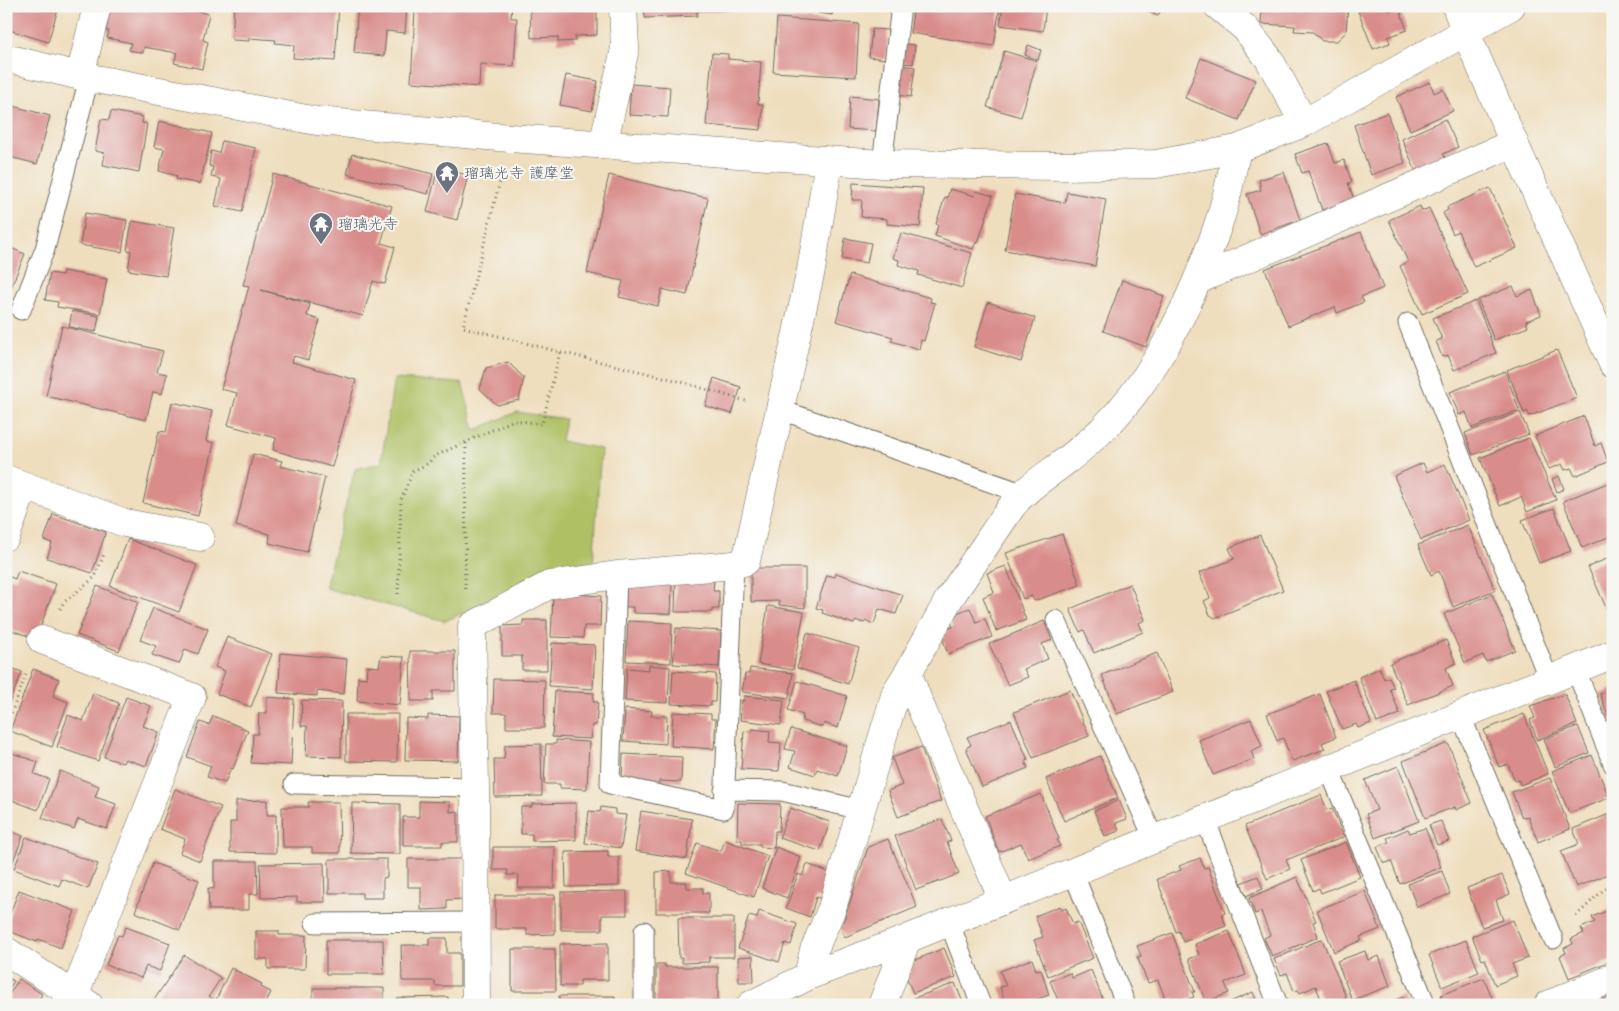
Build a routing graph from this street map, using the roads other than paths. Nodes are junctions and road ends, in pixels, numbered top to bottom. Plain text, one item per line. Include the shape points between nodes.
1 (96, 6) edge
2 (623, 6) edge
3 (901, 6) edge
4 (1218, 6) edge
5 (1456, 6) edge
6 (1511, 6) edge
7 (1466, 33) junction
8 (6, 58) edge
9 (84, 77) junction
10 (1304, 124) junction
11 (1514, 143) junction
12 (603, 145) junction
13 (1237, 149) junction
14 (829, 162) junction
15 (882, 164) junction
16 (1198, 280) junction
17 (21, 310) dead end
18 (1408, 323) dead end
19 (1613, 364) edge
20 (781, 410) junction
21 (15, 482) edge
22 (1022, 493) junction
23 (6, 536) edge
24 (200, 537) dead end
25 (734, 565) junction
26 (617, 575) junction
27 (1056, 620) dead end
28 (42, 640) dead end
29 (1613, 654) edge
30 (1576, 670) junction
31 (908, 674) junction
32 (1549, 680) junction
33 (1461, 716) junction
34 (1613, 764) edge
35 (1328, 769) junction
36 (294, 784) dead end
37 (475, 788) junction
38 (724, 790) junction
39 (861, 810) junction
40 (1205, 819) junction
41 (1154, 839) junction
42 (1073, 872) junction
43 (1003, 900) junction
44 (476, 922) junction
45 (949, 922) junction
46 (315, 923) dead end
47 (644, 931) dead end
48 (907, 939) junction
49 (1554, 939) dead end
50 (6, 951) edge
51 (808, 976) junction
52 (1613, 978) edge
53 (81, 1000) edge
54 (476, 1005) edge
55 (644, 1005) edge
56 (751, 1005) edge
57 (882, 1005) edge
58 (981, 1005) edge
59 (1126, 1005) edge
60 (1278, 1005) edge
61 (1426, 1005) edge
62 (1548, 1005) edge

1 - 9 street
2 - 12 street via 625,49
3 - 15 lane
4 - 10 street via 1245,28 1269,59
5 - 7 street
6 - 7 street
7 - 10 street
7 - 11 street
8 - 9 street
9 - 12 street via 317,121
9 - 17 lane via 45,250
10 - 13 street
11 - 16 street
11 - 19 street
12 - 14 street
13 - 15 street via 1156,164
13 - 16 street via 1222,214
14 - 15 street
14 - 20 street via 811,270
16 - 22 street via 1166,344 1131,398 1070,458
18 - 32 lane
20 - 22 lane
20 - 25 street via 746,561
21 - 23 street
21 - 24 street via 125,523
22 - 31 street via 949,599
25 - 26 street
25 - 38 lane
26 - 37 street via 549,585 472,626
26 - 38 lane via 610,784 724,809
27 - 41 lane
28 - 53 street via 192,697
29 - 30 street
30 - 32 street
30 - 34 lane
31 - 39 street via 896,692
31 - 43 street
32 - 33 street
33 - 35 street
33 - 49 lane
35 - 40 street
35 - 61 lane
36 - 37 lane
37 - 44 street
38 - 39 lane via 782,791
39 - 51 street
40 - 41 street
40 - 60 lane
41 - 42 street
42 - 43 street
42 - 59 lane
43 - 45 street
44 - 46 lane
44 - 54 street
45 - 48 street
45 - 58 lane
47 - 55 lane
48 - 51 street
48 - 57 street
50 - 53 street
51 - 56 street
52 - 62 street

